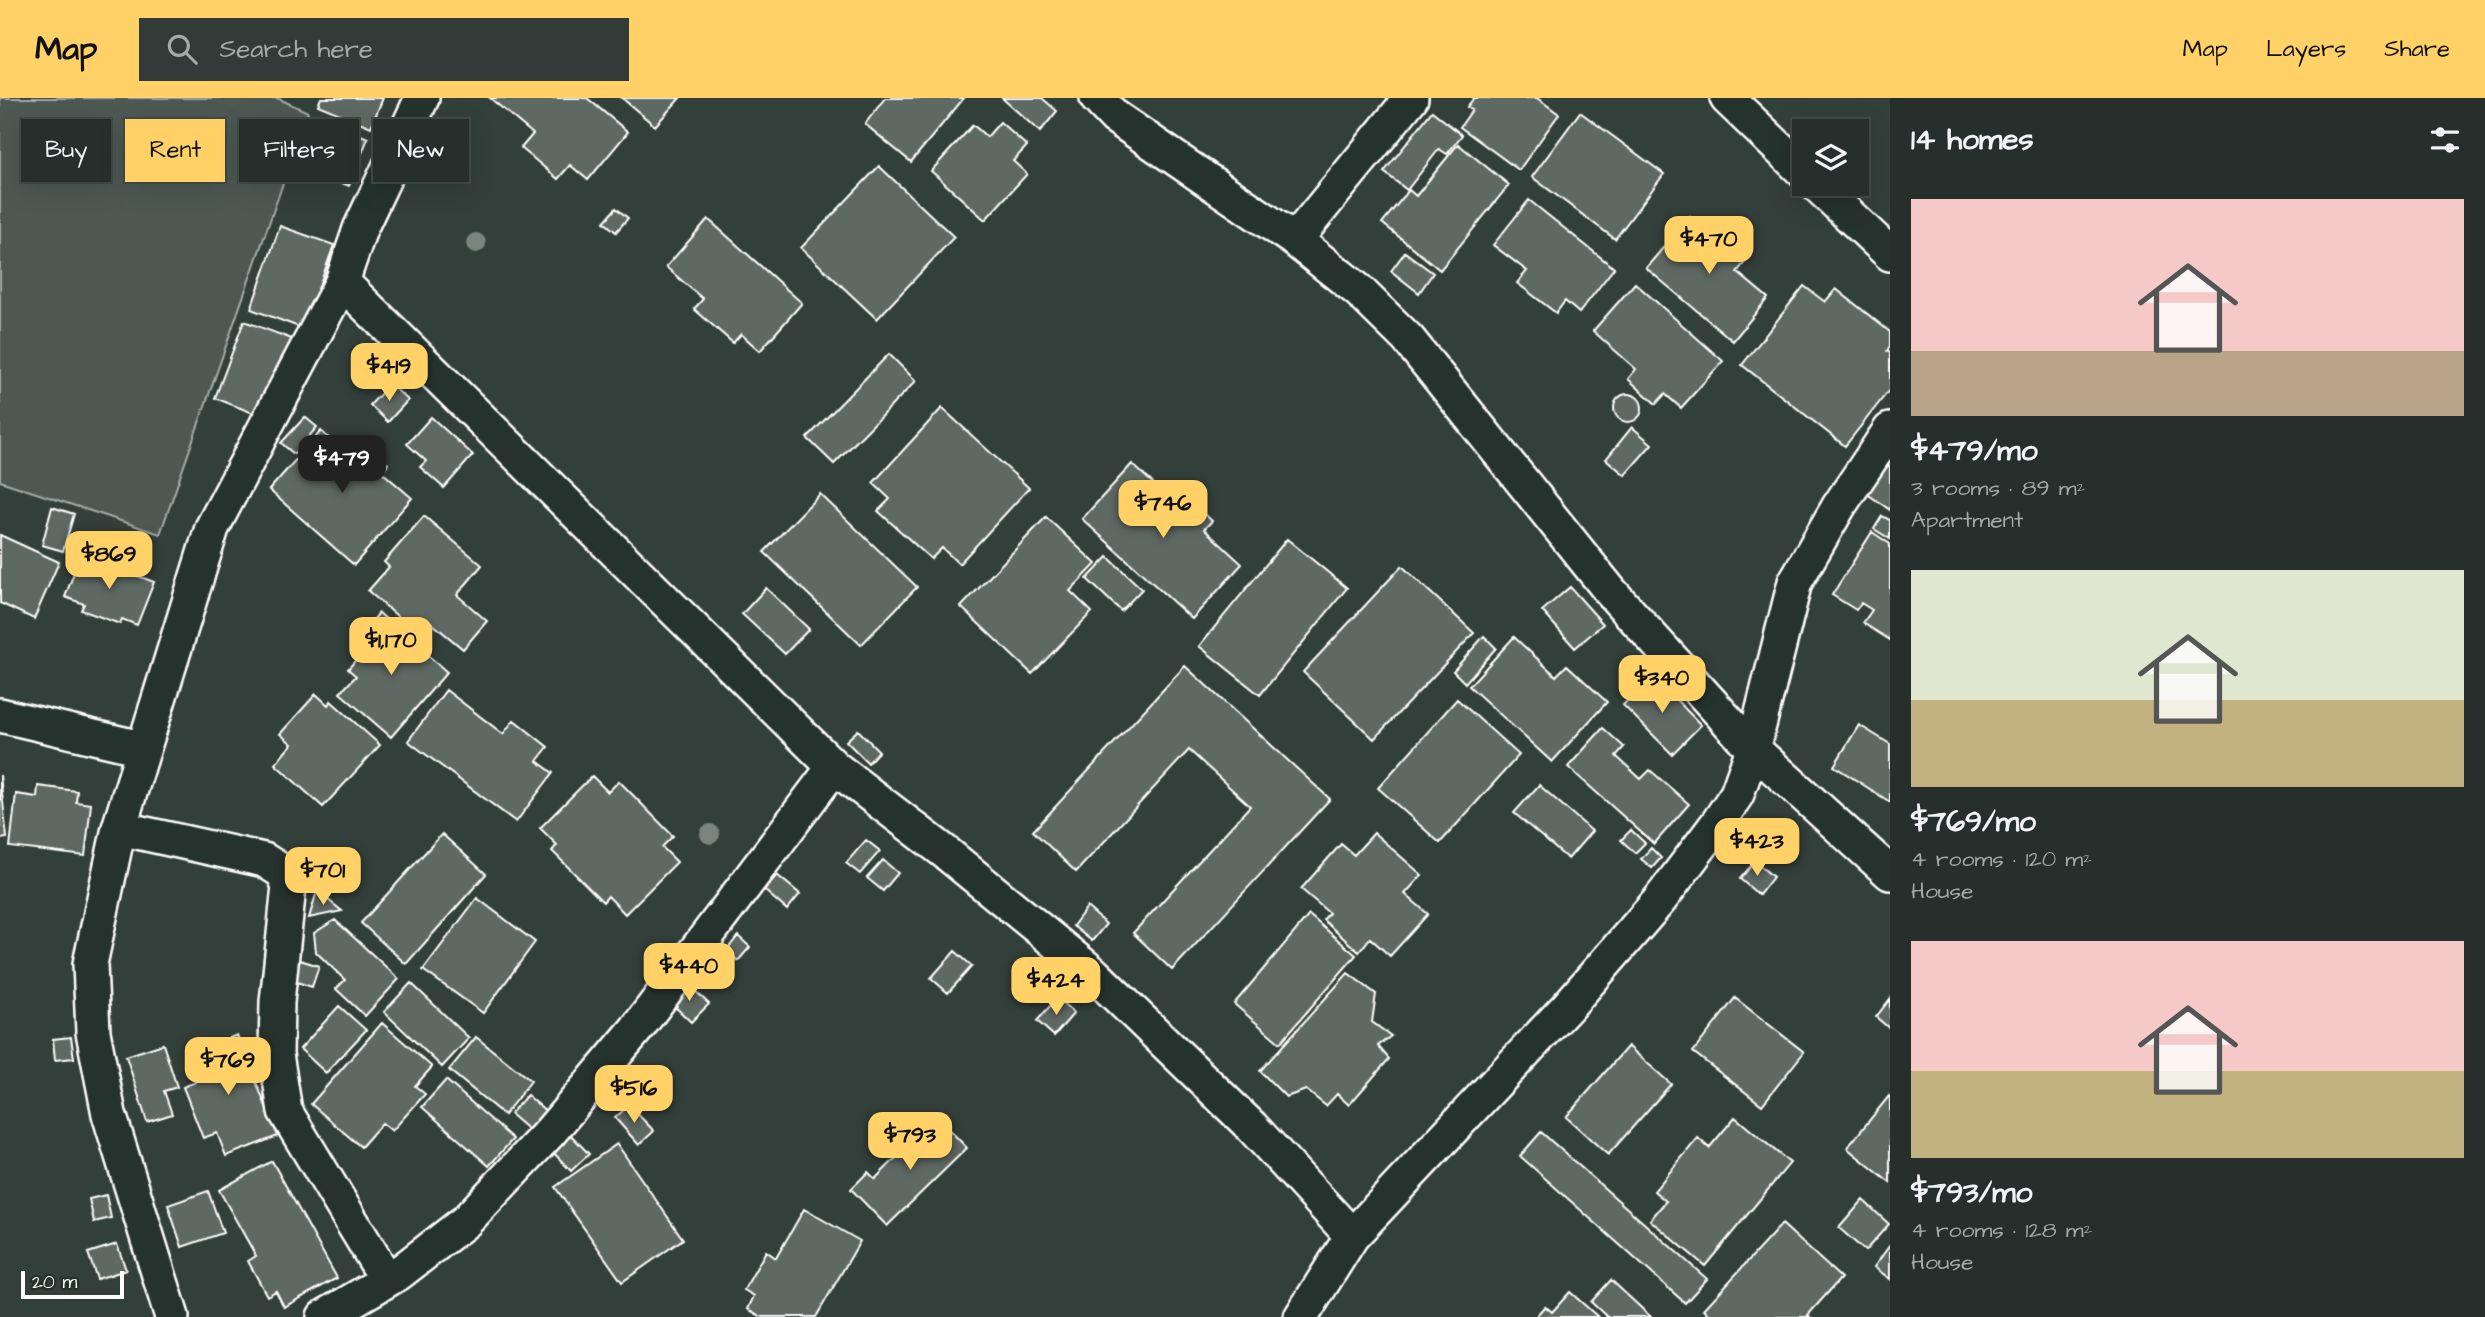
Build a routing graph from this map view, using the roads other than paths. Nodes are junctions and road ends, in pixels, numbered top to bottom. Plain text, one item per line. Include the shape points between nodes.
1 (422, 98) edge
2 (1097, 98) edge
3 (1411, 98) edge
4 (1727, 98) edge
5 (1792, 160) edge
6 (1829, 196) edge
7 (1294, 240) junction
8 (1890, 254) edge
9 (342, 282) junction
10 (1890, 430) edge
11 (0, 715) edge
12 (141, 748) junction
13 (1753, 749) junction
14 (834, 767) junction
15 (119, 828) junction
16 (1890, 873) edge
17 (1352, 1236) junction
18 (387, 1280) junction
19 (172, 1317) edge
20 (324, 1317) edge
21 (1301, 1317) edge

1 - 9 street via 360,229
2 - 7 street via 1126,124
3 - 7 street
4 - 5 street
6 - 8 street
7 - 13 street via 1358,290 1408,339 1611,592
9 - 12 street via 212,528
9 - 14 street
10 - 13 street via 1795,582
11 - 12 street
12 - 15 street
13 - 16 street
13 - 17 street via 1737,794 1659,901
14 - 17 street via 1093,973 1252,1127
14 - 18 street via 647,1016 550,1132 466,1221
15 - 18 street via 264,860 283,872 289,886 276,1054 285,1111
15 - 19 street via 90,964 93,1032 109,1114
17 - 21 street
18 - 20 street

